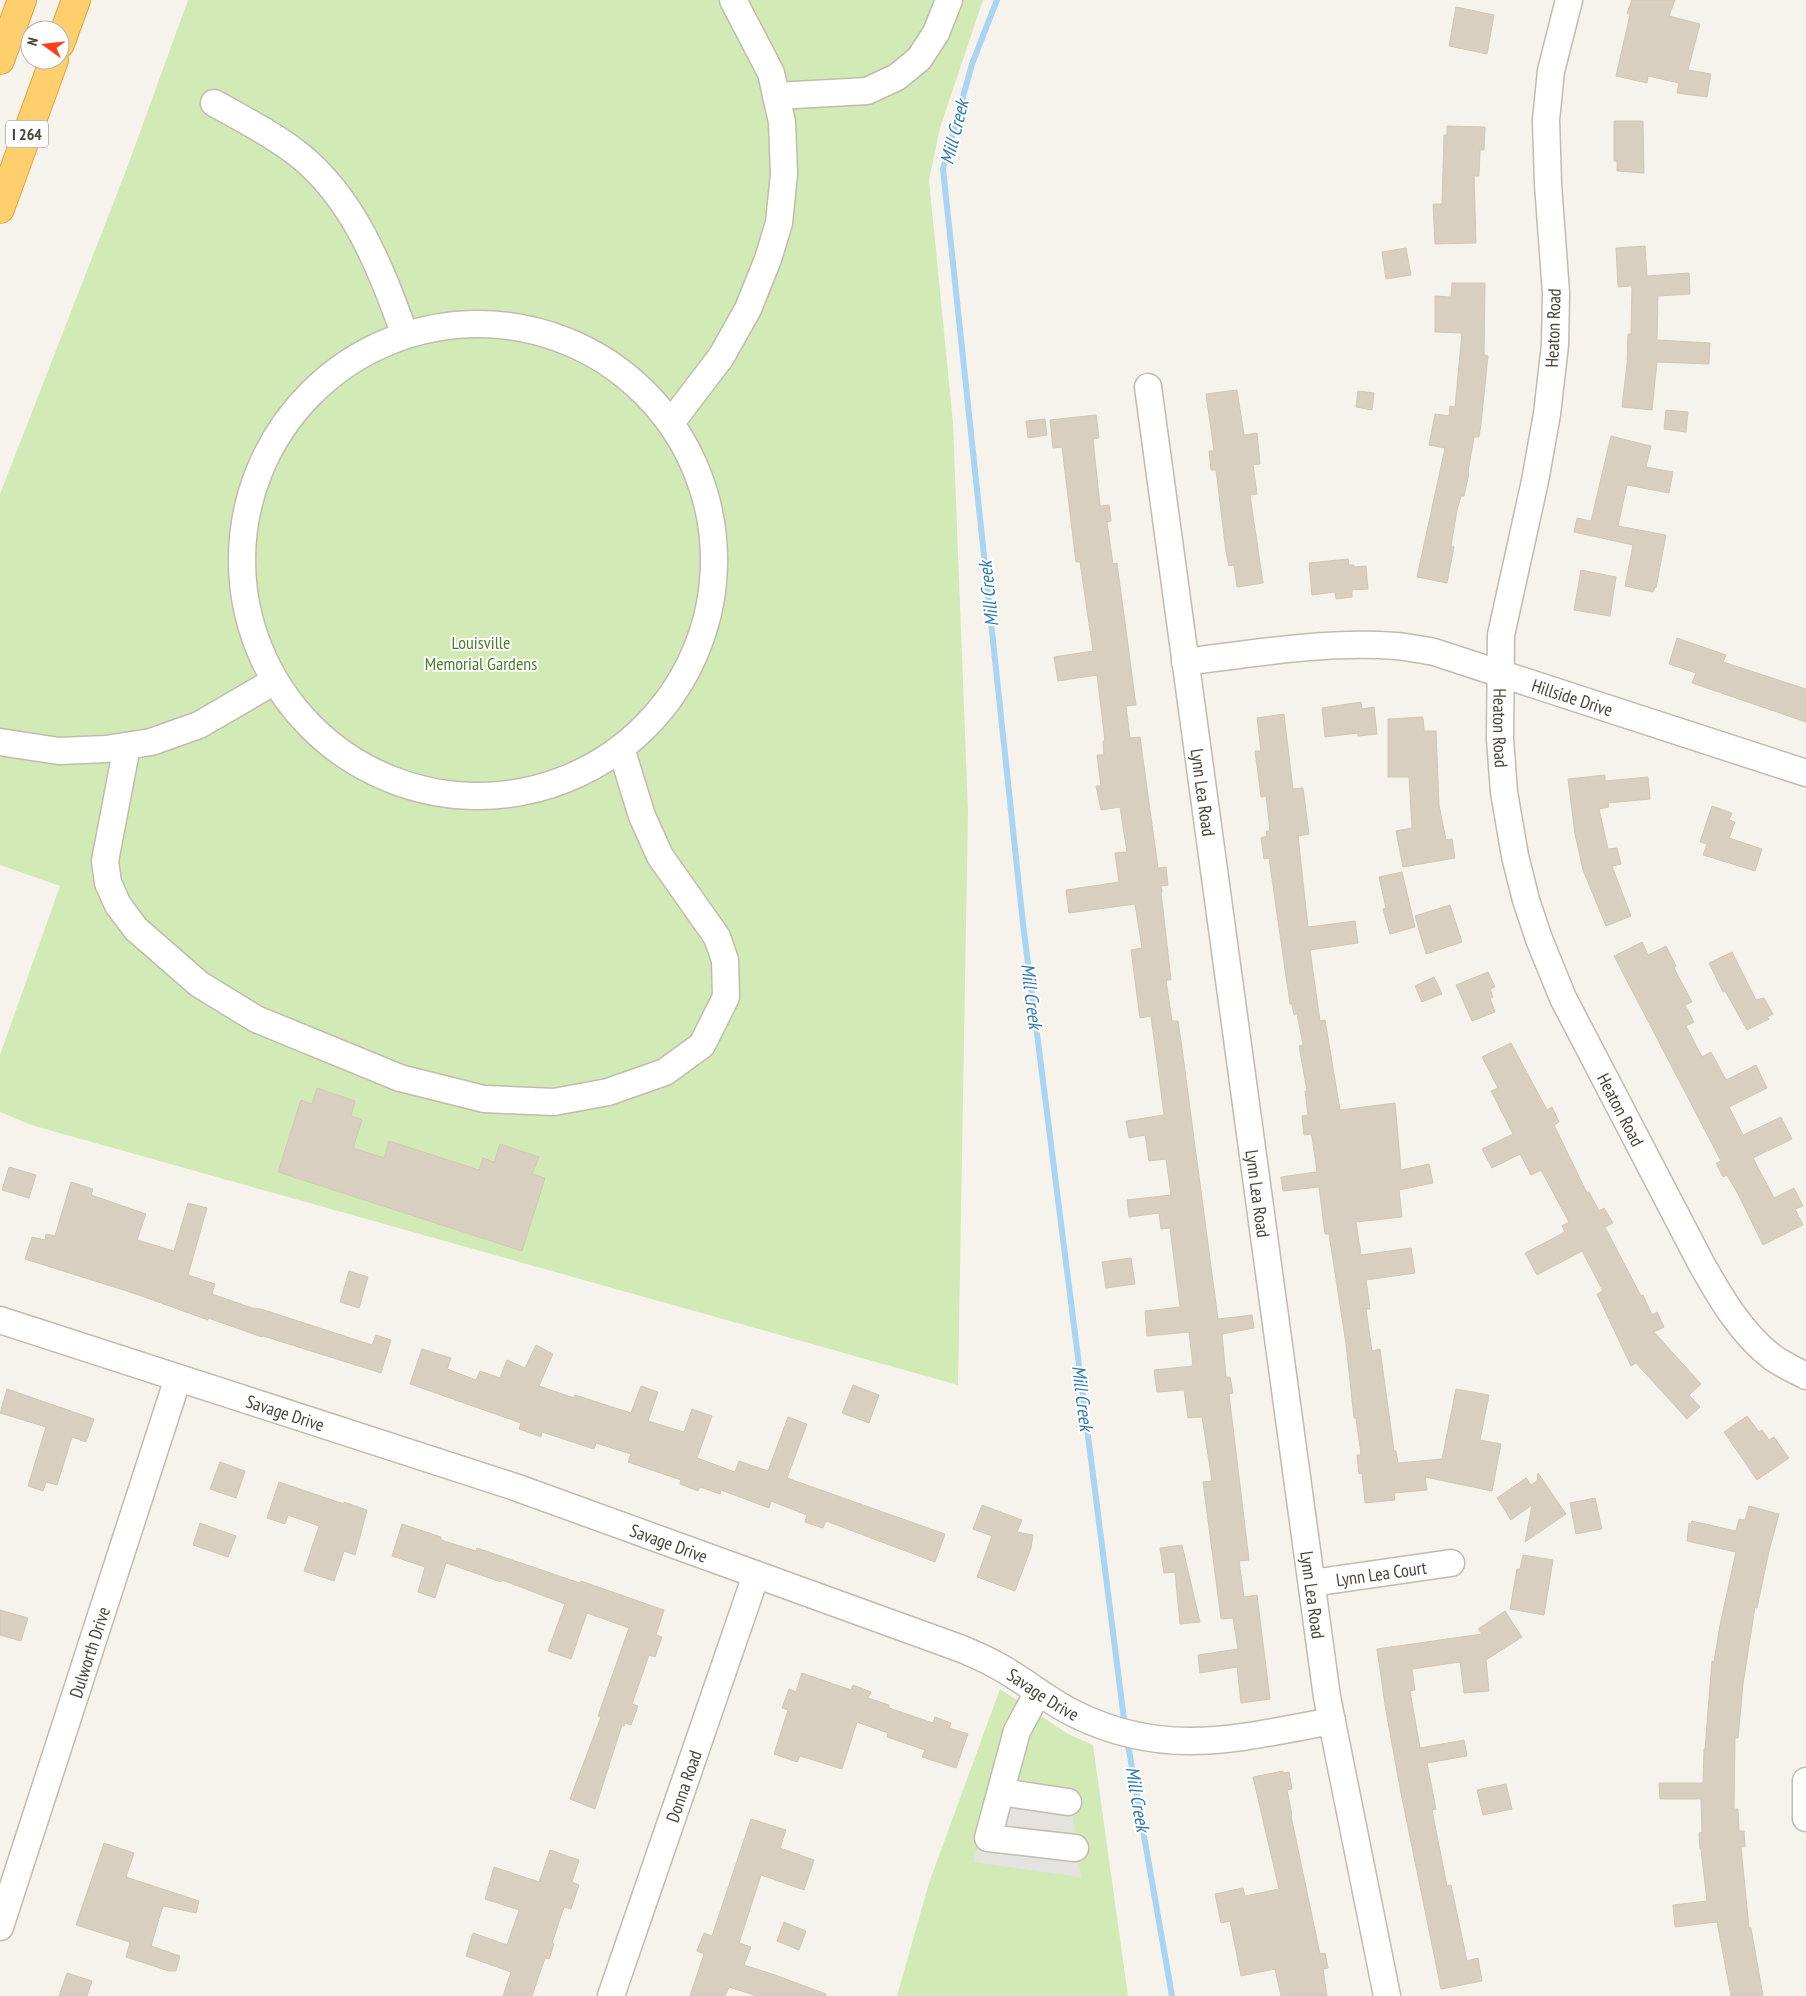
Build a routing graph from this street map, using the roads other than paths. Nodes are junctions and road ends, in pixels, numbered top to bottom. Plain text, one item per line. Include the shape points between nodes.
1 (22, 0) edge
2 (76, 0) edge
3 (733, 0) edge
4 (950, 0) edge
5 (1569, 0) edge
6 (69, 20) edge
7 (0, 60) edge
8 (50, 70) edge
9 (776, 96) junction
10 (214, 103) dead end
11 (0, 209) edge
12 (405, 335) junction
13 (1148, 387) dead end
14 (673, 420) junction
15 (1185, 662) junction
16 (1500, 673) junction
17 (273, 682) junction
18 (0, 742) edge
19 (127, 746) junction
20 (621, 748) junction
21 (1806, 773) edge
22 (0, 1320) edge
23 (1806, 1376) edge
24 (178, 1378) junction
25 (1450, 1563) dead end
26 (756, 1575) junction
27 (1312, 1583) junction
28 (1038, 1692) junction
29 (1332, 1721) junction
30 (1806, 1781) edge
31 (1001, 1792) junction
32 (1068, 1802) dead end
33 (1806, 1818) edge
34 (1075, 1848) dead end
35 (0, 1927) edge
36 (611, 1996) edge
37 (1387, 1996) edge

1 - 7 highway
2 - 6 highway
3 - 9 street via 771,73
4 - 9 street via 936,33 919,59 897,78 867,92
5 - 16 street, Heaton Road via 1552,70 1546,120 1556,293 1548,414 1501,635
8 - 11 highway, I 264
9 - 14 street via 782,122 784,174 774,241 748,309 725,349
10 - 12 street via 261,128 299,155 332,188 357,225 380,269
12 - 14 street via 439,326 476,322 520,326 605,359
12 - 17 street via 372,348 298,407 275,439 259,476 245,536 244,593 255,641
13 - 15 street, Lynn Lea Road
14 - 20 street via 702,484 714,542 710,598 695,653 668,700
15 - 16 street, Hillside Drive via 1299,649 1398,646 1434,652
15 - 27 street, Lynn Lea Road
16 - 21 street, Hillside Drive
16 - 23 street, Heaton Road via 1501,756 1515,856 1539,939 1563,998 1720,1297 1746,1332 1772,1357
17 - 19 street via 199,725 151,742
17 - 20 street via 303,721 337,752 403,786 450,796 494,798 553,786 596,765
18 - 19 street via 59,750
19 - 20 street via 104,861 108,883 118,906 136,929 192,978 256,1019 400,1078 484,1099 554,1102 608,1092 665,1072 702,1045 726,997 725,960 717,937 660,856 642,816
22 - 24 street, Savage Drive
24 - 26 street, Savage Drive via 515,1487
24 - 35 street, Dulworth Drive
25 - 27 street, Lynn Lea Court
26 - 28 street, Savage Drive via 962,1650 994,1664
26 - 36 street, Donna Road
27 - 29 street, Lynn Lea Road
28 - 29 street, Savage Drive via 1074,1714 1148,1740 1228,1740
28 - 31 street via 1017,1731
29 - 37 street, Lynn Lea Road
30 - 33 street
31 - 32 street
31 - 34 street via 988,1838

